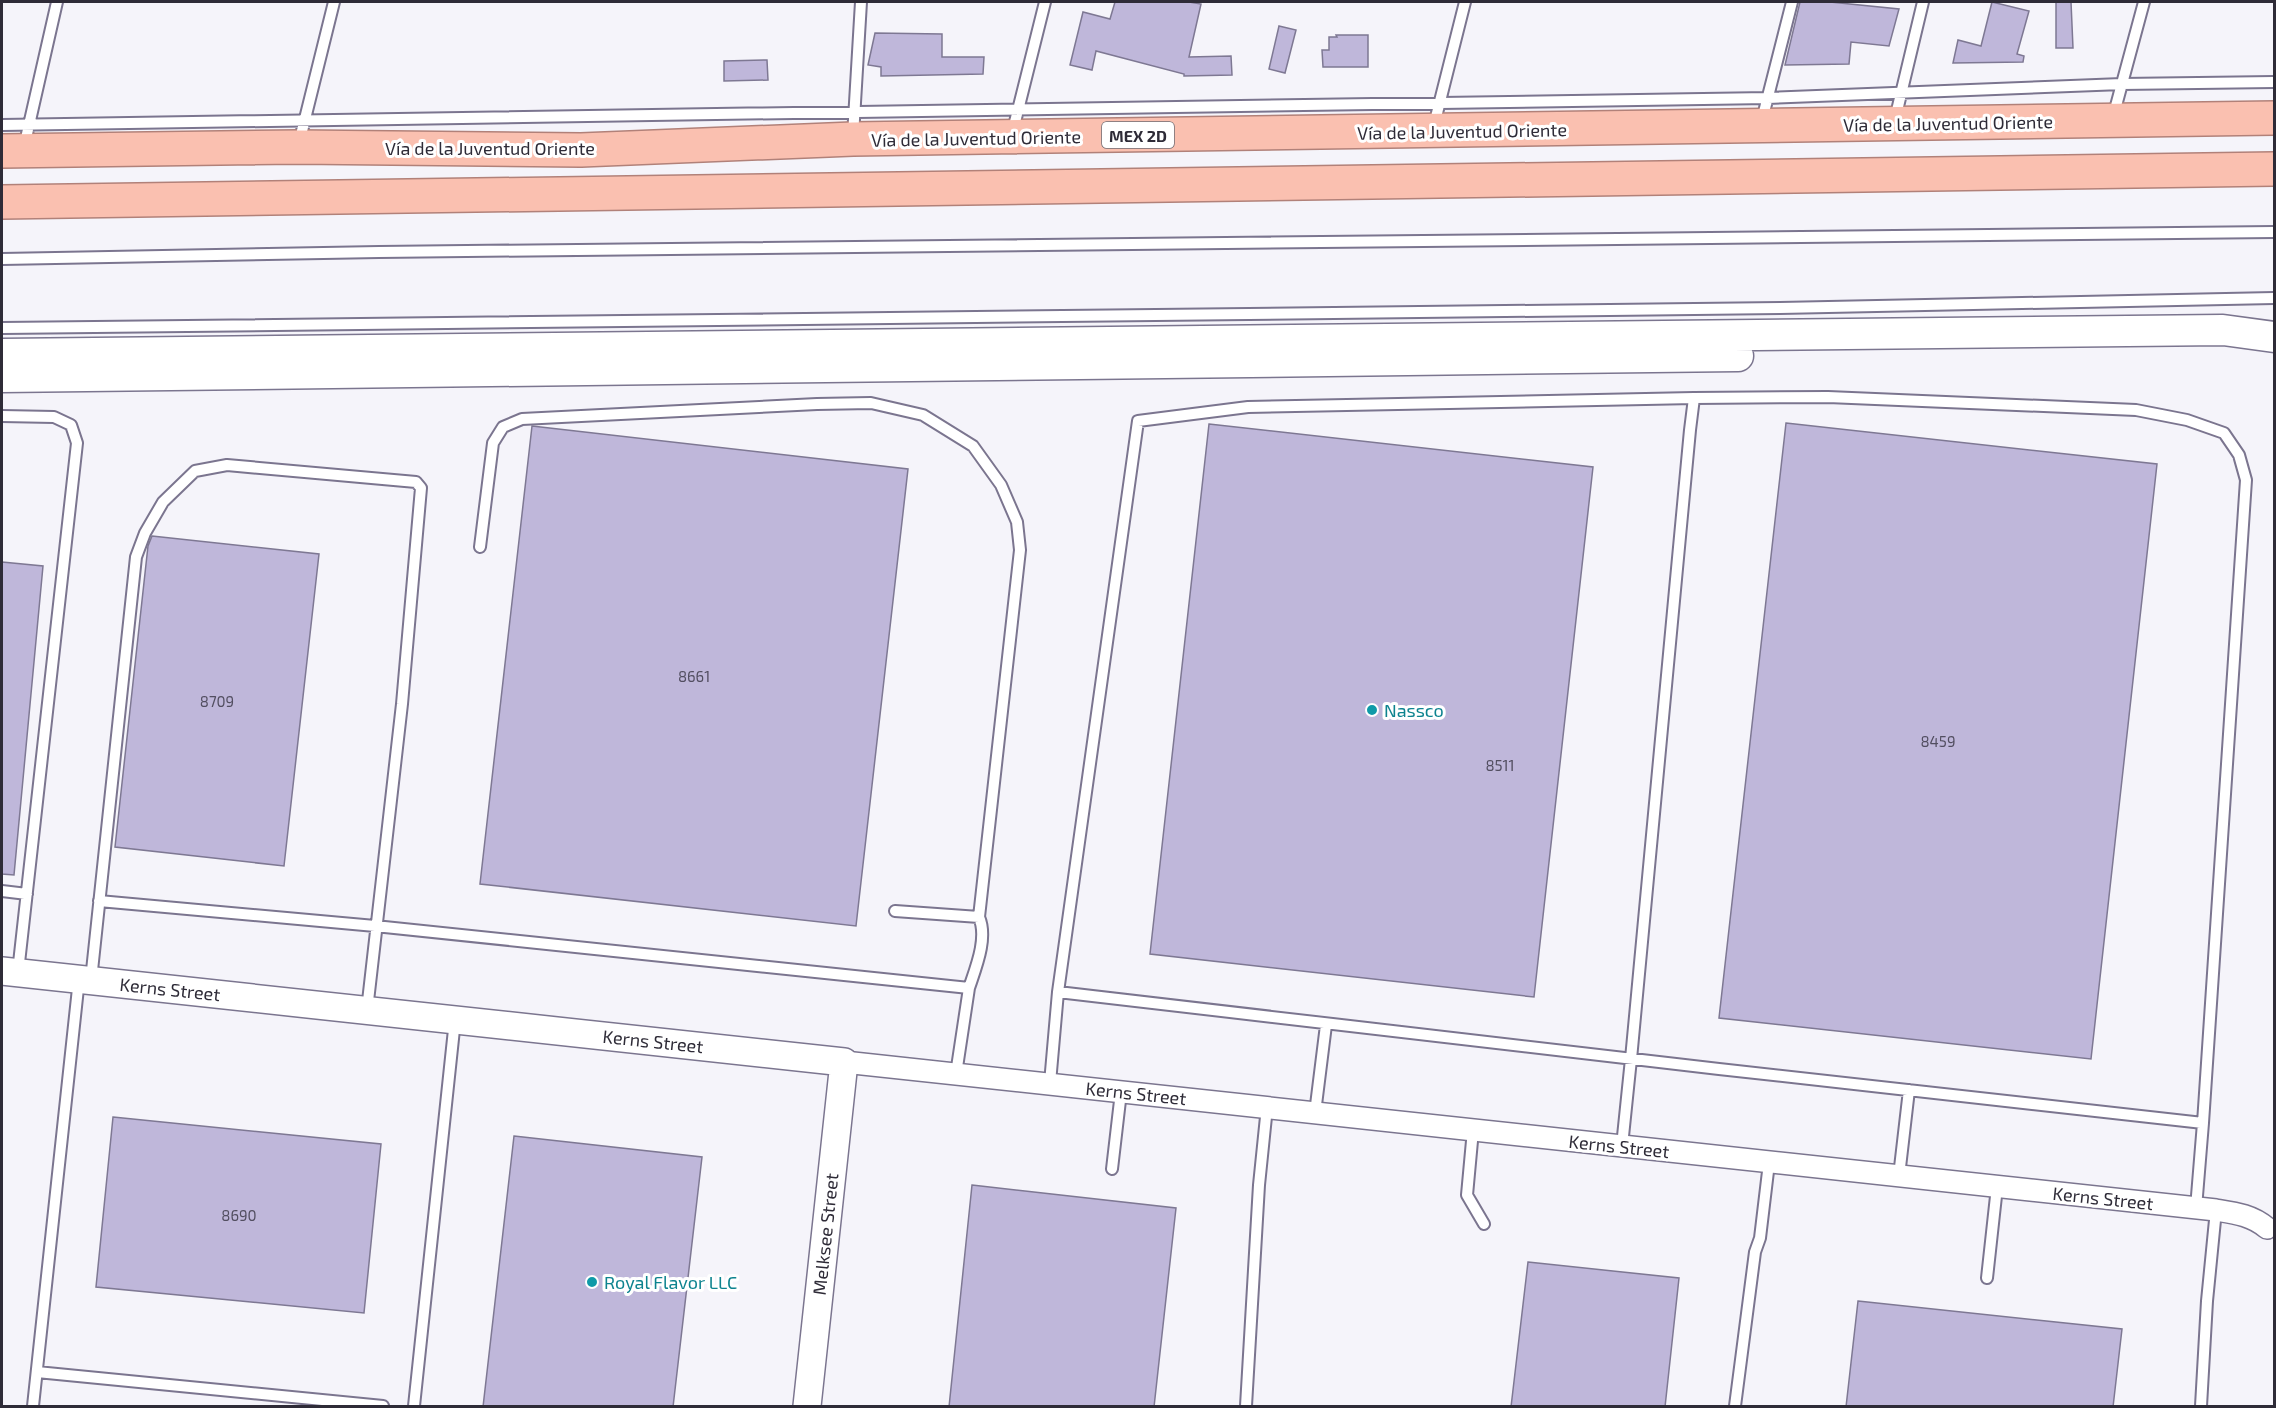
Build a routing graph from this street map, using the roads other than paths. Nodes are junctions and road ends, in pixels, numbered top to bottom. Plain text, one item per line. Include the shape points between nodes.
1 (57, 2) edge
2 (334, 2) edge
3 (861, 2) edge
4 (1045, 2) edge
5 (1465, 2) edge
6 (1792, 2) edge
7 (1923, 2) edge
8 (2144, 2) edge
9 (2274, 82) edge
10 (2122, 84) junction
11 (1897, 110) junction
12 (1764, 111) junction
13 (1436, 117) junction
14 (2274, 118) edge
15 (2112, 121) junction
16 (1015, 123) junction
17 (2, 125) edge
18 (853, 125) junction
19 (301, 133) junction
20 (18, 142) edge
21 (381, 147) junction
22 (581, 150) junction
23 (2274, 169) edge
24 (583, 194) junction
25 (383, 198) junction
26 (2, 202) edge
27 (2274, 232) edge
28 (2, 259) edge
29 (2274, 298) edge
30 (2, 328) edge
31 (2274, 337) edge
32 (2274, 345) edge
33 (2, 354) edge
34 (2, 377) edge
35 (1694, 398) junction
36 (2, 416) edge
37 (480, 547) dead end
38 (2, 891) edge
39 (27, 894) junction
40 (99, 902) junction
41 (896, 911) dead end
42 (979, 917) junction
43 (375, 926) junction
44 (10, 972) edge
45 (85, 979) junction
46 (969, 988) junction
47 (1058, 992) junction
48 (367, 1010) junction
49 (455, 1019) junction
50 (1326, 1025) junction
51 (1631, 1059) junction
52 (844, 1062) junction
53 (956, 1074) junction
54 (1050, 1083) junction
55 (1909, 1090) junction
56 (1120, 1092) junction
57 (1267, 1107) junction
58 (1316, 1113) junction
59 (2203, 1123) junction
60 (1473, 1130) junction
61 (1622, 1146) junction
62 (1769, 1162) junction
63 (1112, 1169) dead end
64 (1899, 1176) junction
65 (1997, 1187) junction
66 (2206, 1209) junction
67 (1484, 1224) dead end
68 (2267, 1228) dead end
69 (1987, 1278) dead end
70 (37, 1372) junction
71 (33, 1407) edge
72 (383, 1407) edge
73 (414, 1407) edge
74 (807, 1407) edge
75 (1246, 1407) edge
76 (1735, 1407) edge
77 (2201, 1407) edge

1 - 20 lane
2 - 19 lane
3 - 18 lane
4 - 16 lane
5 - 13 lane
6 - 12 lane
7 - 11 lane
8 - 10 lane
9 - 10 lane
10 - 11 lane
10 - 15 lane
11 - 12 highway, Vía de la Juventud Oriente / MEX 2D
11 - 15 highway, Vía de la Juventud Oriente / MEX 2D
12 - 13 highway, Vía de la Juventud Oriente / MEX 2D
13 - 16 highway, Vía de la Juventud Oriente / MEX 2D
14 - 15 highway, Vía de la Juventud Oriente / MEX 2D
16 - 18 highway, Vía de la Juventud Oriente / MEX 2D
17 - 20 lane
18 - 19 lane
18 - 22 highway, Vía de la Juventud Oriente / MEX 2D
19 - 20 highway, Vía de la Juventud Oriente / MEX 2D
19 - 21 highway, Vía de la Juventud Oriente / MEX 2D
21 - 22 highway, Vía de la Juventud Oriente / MEX 2D
21 - 25 highway via 454,164 461,176 452,188
22 - 24 highway via 501,159 494,163 490,173 497,186 565,187
23 - 24 highway
24 - 25 highway
25 - 26 highway
27 - 28 lane
29 - 30 lane via 1792,308
31 - 33 main road via 2223,330
32 - 34 main road via 2243,350
35 - 47 lane via 1248,408 1138,421
35 - 51 lane
35 - 59 lane via 1828,397 2136,410 2187,420 2224,433 2240,454 2246,480
36 - 39 lane via 54,417 71,425 77,442
37 - 42 lane via 493,443 503,427 522,418 871,403 923,415 973,446 1000,485 1017,522 1020,550
38 - 39 lane
39 - 44 lane
40 - 43 lane
40 - 43 lane via 136,557 163,502 195,471 227,465 416,482 421,488 402,704
40 - 45 lane
41 - 42 lane
42 - 46 lane via 982,934
43 - 46 lane
43 - 48 lane
44 - 45 street, Kerns Street
45 - 48 street, Kerns Street
45 - 70 lane
46 - 53 lane
47 - 50 lane
47 - 54 lane
48 - 49 street, Kerns Street
49 - 52 street, Kerns Street
49 - 73 lane
50 - 51 lane
50 - 58 lane
51 - 55 lane
51 - 61 lane
52 - 53 street, Kerns Street
52 - 74 street, Melksee Street
53 - 54 street, Kerns Street
54 - 56 street, Kerns Street
55 - 59 lane
55 - 64 lane
56 - 57 street, Kerns Street
56 - 63 lane
57 - 58 street, Kerns Street
57 - 75 lane
58 - 60 street, Kerns Street
59 - 66 lane
60 - 61 street, Kerns Street
60 - 67 lane via 1467,1196
61 - 62 street, Kerns Street
62 - 64 street, Kerns Street
62 - 76 lane
64 - 65 street, Kerns Street
65 - 66 street, Kerns Street
65 - 69 lane
66 - 68 street, Kerns Street via 2239,1213
66 - 77 lane via 2207,1301
70 - 71 lane
70 - 72 lane

